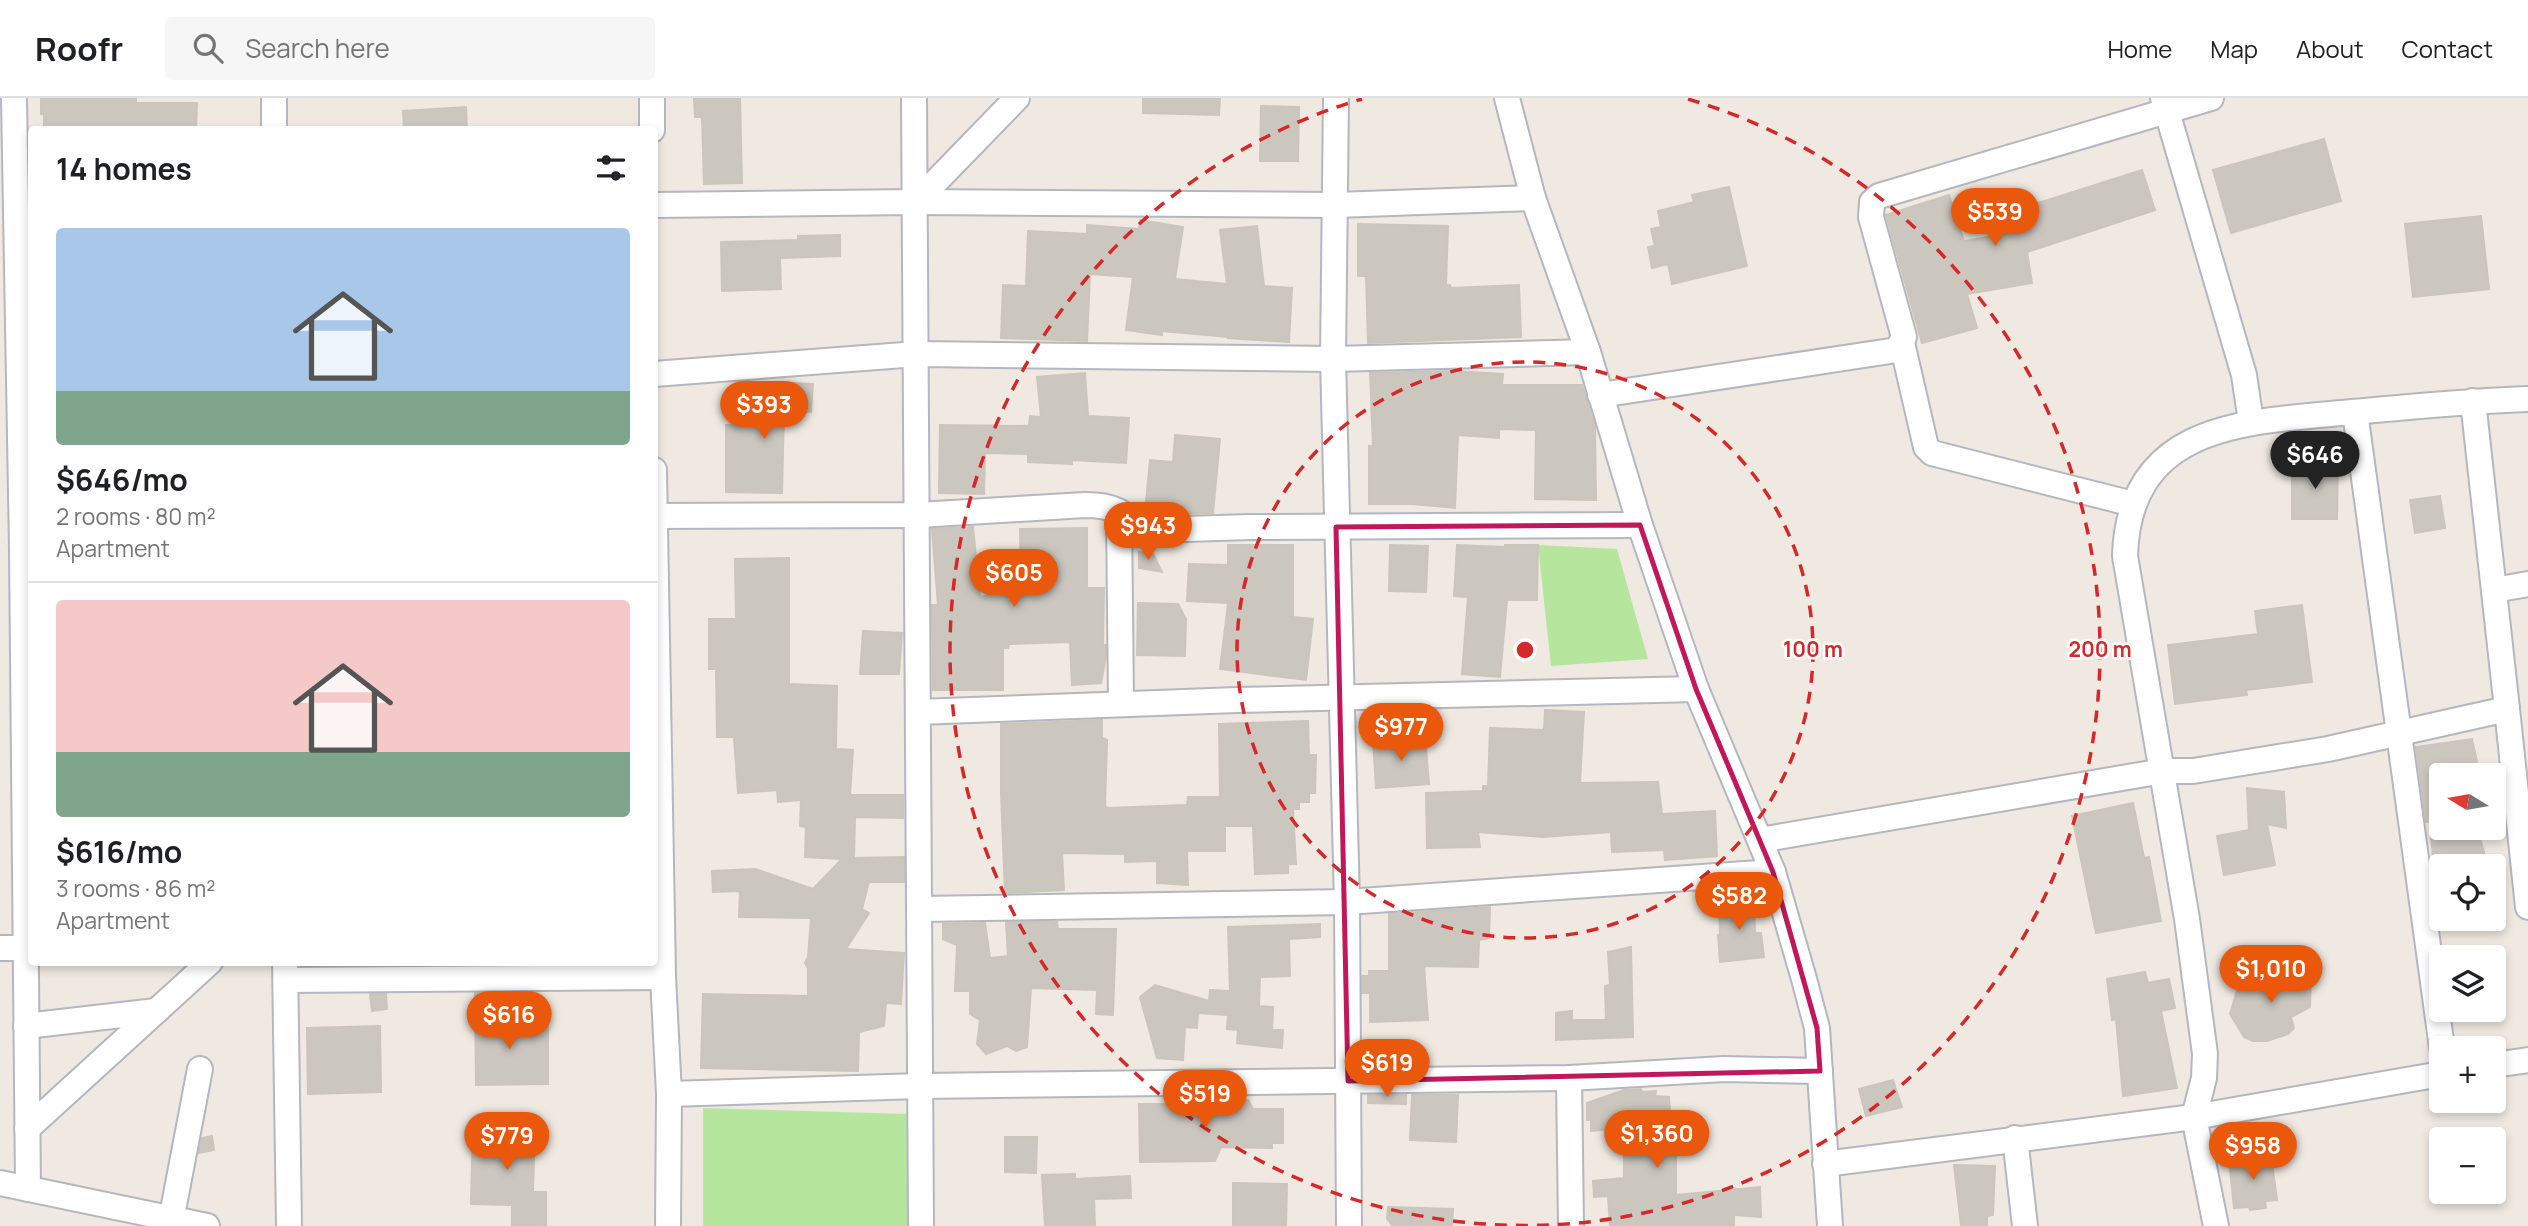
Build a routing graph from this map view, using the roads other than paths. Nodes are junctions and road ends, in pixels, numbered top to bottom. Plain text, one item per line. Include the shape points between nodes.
1 (15, 98) edge
2 (274, 98) edge
3 (652, 98) edge
4 (914, 98) edge
5 (1017, 98) edge
6 (1336, 98) edge
7 (1507, 98) edge
8 (2211, 98) edge
9 (2165, 104) edge
10 (274, 126) edge
11 (652, 126) edge
12 (1533, 198) junction
13 (916, 202) junction
14 (658, 205) edge
15 (1336, 205) junction
16 (24, 215) edge
17 (1902, 343) junction
18 (1588, 352) junction
19 (917, 354) junction
20 (1333, 359) junction
21 (658, 374) edge
22 (16, 389) edge
23 (1600, 395) junction
24 (2528, 399) edge
25 (2473, 401) junction
26 (2355, 412) junction
27 (2251, 422) junction
28 (2133, 504) junction
29 (1119, 512) junction
30 (918, 515) junction
31 (658, 516) edge
32 (1640, 526) junction
33 (1336, 527) junction
34 (18, 549) edge
35 (2528, 584) edge
36 (2494, 590) junction
37 (1696, 689) junction
38 (1343, 697) junction
39 (1121, 704) junction
40 (2507, 709) junction
41 (918, 712) junction
42 (11, 725) edge
43 (2400, 733) junction
44 (2520, 754) edge
45 (658, 757) edge
46 (2163, 771) junction
47 (1760, 840) junction
48 (1773, 872) junction
49 (1347, 902) junction
50 (2528, 907) edge
51 (920, 908) junction
52 (0, 948) edge
53 (25, 948) junction
54 (206, 966) edge
55 (286, 971) edge
56 (663, 977) junction
57 (156, 1012) junction
58 (26, 1026) junction
59 (2440, 1036) edge
60 (2528, 1060) edge
61 (2506, 1064) edge
62 (200, 1069) dead end
63 (1820, 1071) junction
64 (2429, 1076) edge
65 (1569, 1078) junction
66 (1348, 1081) junction
67 (920, 1086) junction
68 (669, 1094) junction
69 (2194, 1116) junction
70 (27, 1129) junction
71 (2015, 1138) junction
72 (1825, 1164) junction
73 (0, 1183) edge
74 (28, 1189) junction
75 (170, 1223) edge
76 (207, 1226) edge
77 (289, 1226) edge
78 (668, 1226) edge
79 (921, 1226) edge
80 (1349, 1226) edge
81 (1572, 1226) edge
82 (1830, 1226) edge
83 (2025, 1226) edge
84 (2216, 1226) edge

1 - 16 street
2 - 10 street
3 - 11 street
4 - 13 street
5 - 13 street
6 - 15 street
7 - 12 street
8 - 9 street
9 - 17 street via 1872,202 1871,217
9 - 27 street via 2244,375
12 - 15 street
12 - 18 street
13 - 14 street
13 - 15 street
13 - 19 street
15 - 20 street
16 - 22 street
17 - 23 street via 1897,350
17 - 28 street via 1926,447 1932,453
18 - 20 street
18 - 23 street
19 - 20 street
19 - 21 street
19 - 30 street
20 - 33 street
22 - 34 street
23 - 32 street
24 - 25 street
25 - 26 street
25 - 36 street
26 - 27 street
26 - 43 street
27 - 28 street via 2198,437 2165,458 2147,477
28 - 46 street via 2125,556
29 - 30 street via 1085,505
29 - 33 street via 1139,528 1152,530
29 - 39 street
30 - 31 street
30 - 41 street
32 - 33 street
32 - 37 street
33 - 38 street
34 - 42 street
35 - 36 street
36 - 40 street
37 - 38 street
37 - 47 street
38 - 39 street
38 - 49 street
39 - 41 street
40 - 43 street
40 - 44 street
41 - 51 street
42 - 53 street
43 - 46 street via 2231,766
43 - 59 street
44 - 50 street
45 - 56 street
46 - 47 street
46 - 69 street via 2205,1054
47 - 48 street
48 - 49 street
48 - 63 street via 1817,1028
49 - 51 street
49 - 66 street
51 - 67 street
52 - 53 street
53 - 58 street
54 - 57 street
55 - 56 street
55 - 77 street
56 - 68 street
57 - 58 street
57 - 70 street
58 - 70 street
60 - 61 street
62 - 75 street
63 - 65 street via 1724,1069
63 - 72 street
64 - 69 street
65 - 66 street
65 - 81 street
66 - 67 street
66 - 80 street
67 - 68 street
67 - 79 street
68 - 78 street
69 - 71 street
69 - 84 street
70 - 74 street
71 - 72 street
71 - 83 street
72 - 82 street
73 - 74 street
74 - 75 street
75 - 76 street

